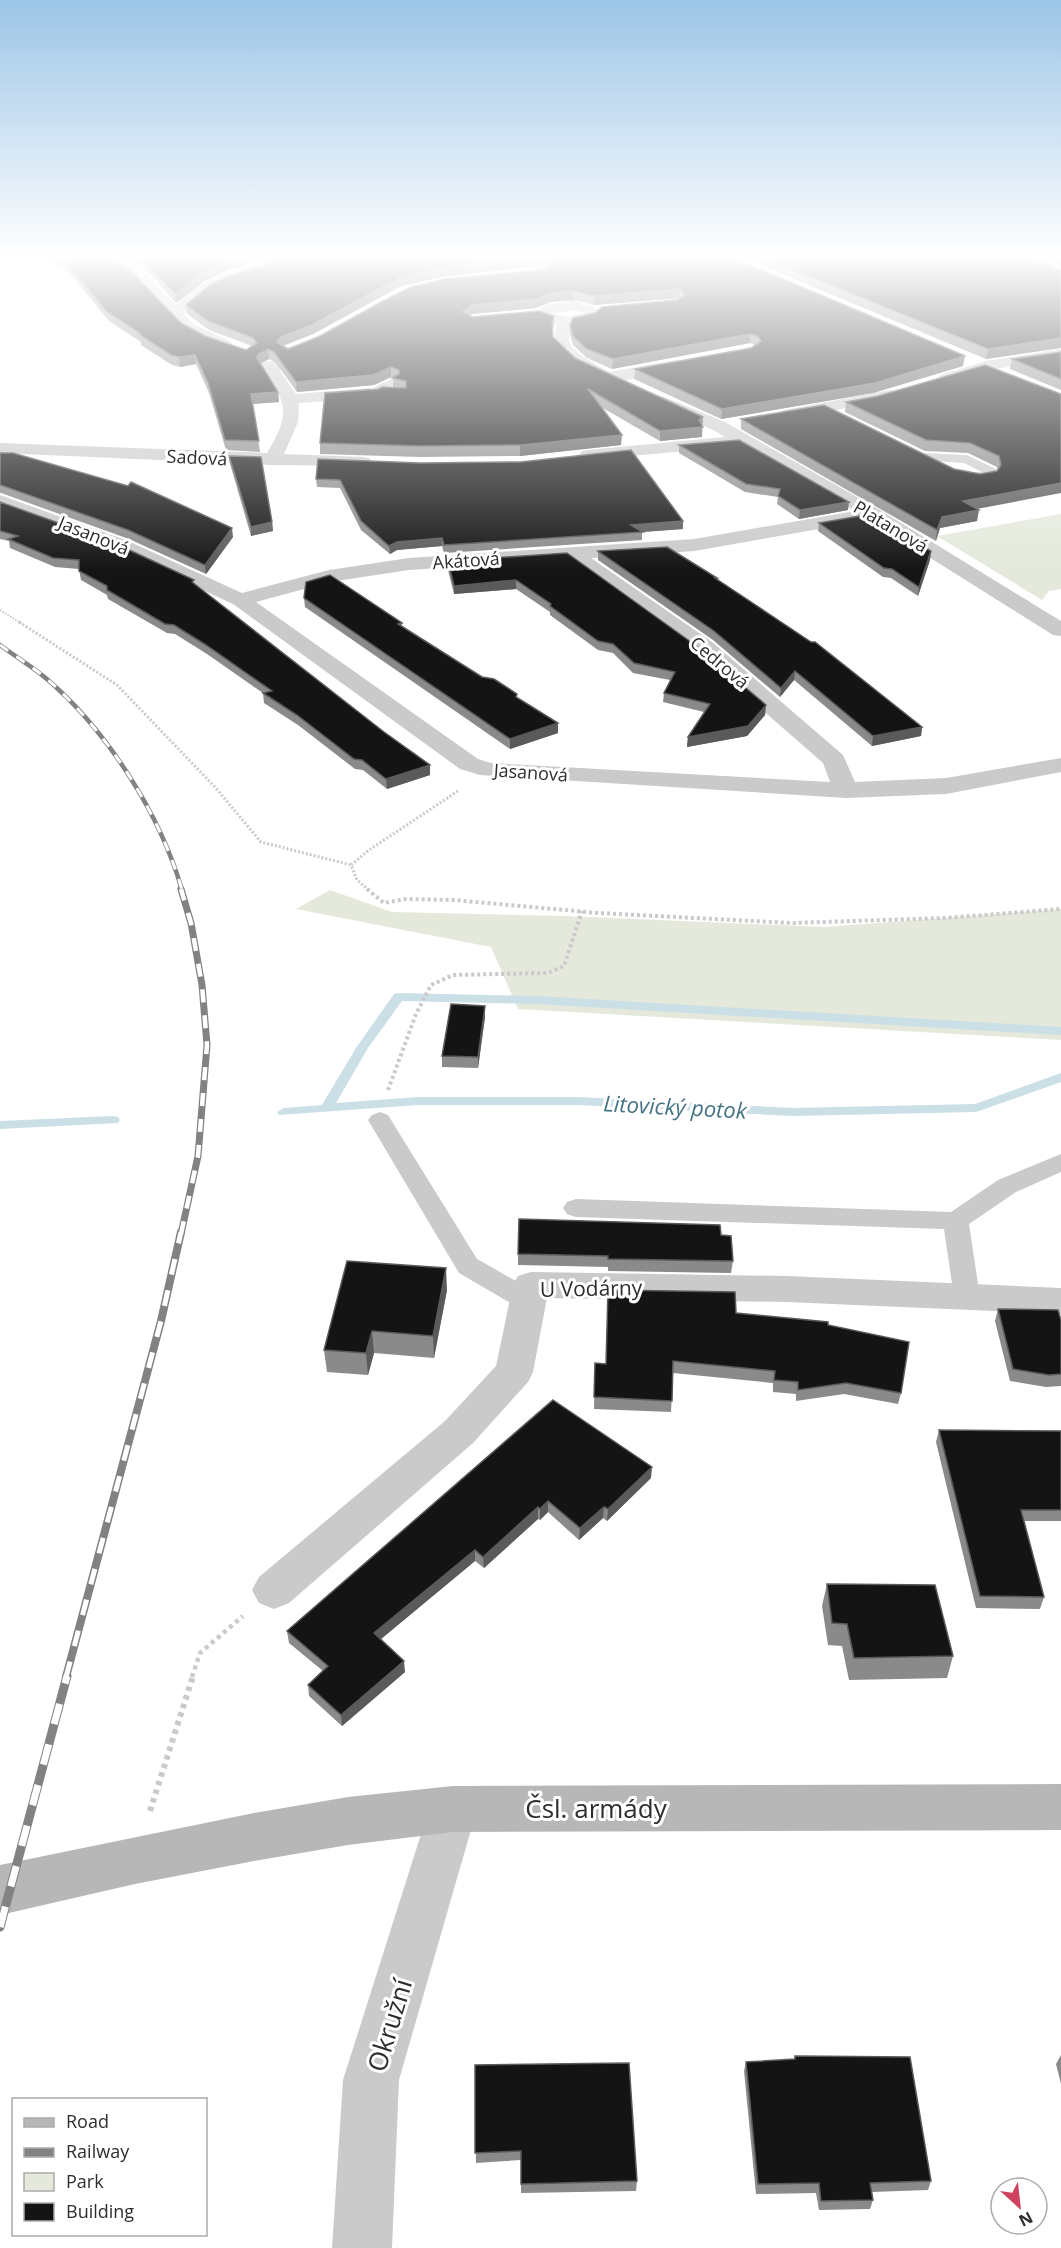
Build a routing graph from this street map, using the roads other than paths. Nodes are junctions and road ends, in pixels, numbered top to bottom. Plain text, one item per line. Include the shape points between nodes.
1 (242, 361) edge
2 (291, 361) edge
3 (578, 361) edge
4 (974, 361) edge
5 (1018, 361) edge
6 (695, 362) edge
7 (268, 366) junction
8 (986, 366) junction
9 (608, 377) junction
10 (1016, 379) edge
11 (392, 382) edge
12 (930, 383) edge
13 (908, 389) edge
14 (378, 392) junction
15 (401, 394) edge
16 (290, 399) junction
17 (824, 408) junction
18 (766, 418) edge
19 (843, 418) edge
20 (742, 422) edge
21 (719, 426) junction
22 (742, 441) junction
23 (681, 445) junction
24 (0, 448) edge
25 (573, 457) edge
26 (271, 460) junction
27 (385, 463) edge
28 (0, 501) edge
29 (873, 514) junction
30 (573, 554) junction
31 (240, 600) junction
32 (1061, 630) edge
33 (1061, 765) edge
34 (846, 790) junction
35 (380, 1120) dead end
36 (1061, 1162) edge
37 (576, 1208) dead end
38 (956, 1221) junction
39 (967, 1297) junction
40 (529, 1301) junction
41 (1061, 1301) edge
42 (274, 1590) road end
43 (1061, 1807) edge
44 (453, 1809) junction
45 (0, 1890) edge
46 (362, 2248) edge

1 - 7 street
2 - 7 street
3 - 9 street, Platanová
4 - 8 street
5 - 8 street
6 - 9 street
7 - 16 street
8 - 10 street
8 - 12 street
9 - 21 street, Platanová
11 - 14 lane
13 - 17 street
14 - 15 lane
14 - 16 street
16 - 26 street via 291,420
17 - 18 street
17 - 19 lane
20 - 21 street
21 - 22 street, Platanová
21 - 23 street
22 - 23 street
22 - 29 street, Platanová
23 - 25 street
24 - 26 street, Sadová
26 - 27 street, Sadová
28 - 31 street, Jasanová via 102,537
29 - 30 street, Akátová via 694,545
29 - 32 street, Platanová
30 - 31 street, Akátová via 457,559 385,567 329,576
30 - 34 street, Cedrová via 713,654 834,760
31 - 34 street, Jasanová via 470,764 489,770
33 - 34 street, Jasanová via 946,786
35 - 40 lane via 468,1266
36 - 38 lane via 1007,1186
37 - 38 lane
38 - 39 lane
39 - 40 street, U Vodárny via 786,1289 531,1286
39 - 41 street, U Vodárny
40 - 42 street, U Vodárny via 514,1372 459,1432
43 - 44 main road, Čsl. armády
44 - 45 main road, Čsl. armády via 348,1821 135,1860
44 - 46 street, Okružní via 371,2080

